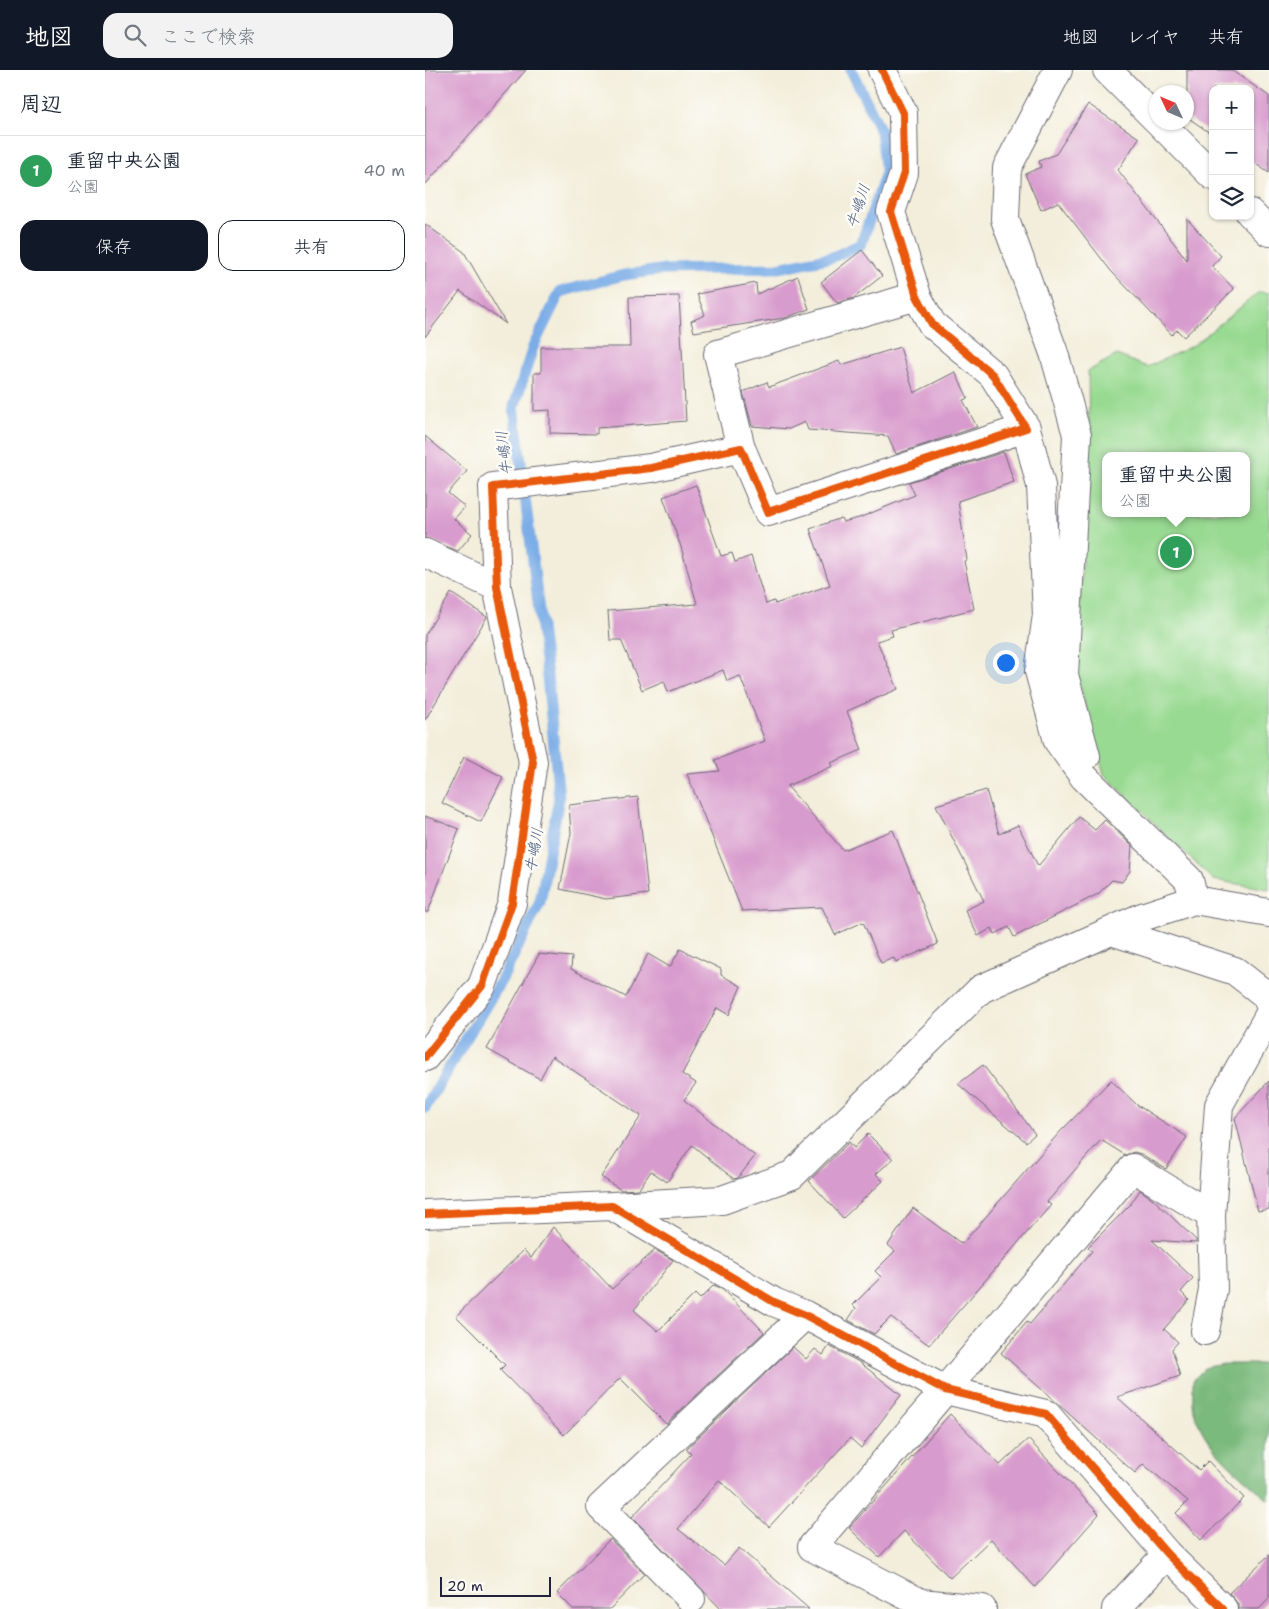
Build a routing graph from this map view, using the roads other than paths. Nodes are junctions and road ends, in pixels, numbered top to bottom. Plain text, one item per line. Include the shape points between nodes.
1 (882, 70) edge
2 (1058, 70) edge
3 (1107, 70) edge
4 (1149, 112) edge
5 (1167, 130) edge
6 (1212, 175) edge
7 (1254, 217) edge
8 (1269, 232) edge
9 (917, 296) junction
10 (1026, 428) junction
11 (741, 448) junction
12 (425, 552) edge
13 (497, 587) junction
14 (1075, 765) junction
15 (1194, 900) junction
16 (1269, 913) edge
17 (1111, 931) junction
18 (1269, 1003) edge
19 (1269, 1015) edge
20 (425, 1057) edge
21 (612, 1206) junction
22 (425, 1214) edge
23 (1211, 1215) junction
24 (805, 1315) junction
25 (1205, 1331) dead end
26 (945, 1390) junction
27 (1167, 1554) junction
28 (691, 1599) dead end
29 (982, 1609) edge
30 (1116, 1609) edge
31 (1223, 1609) edge

1 - 9 street via 903,113 904,173 891,212
2 - 14 street via 1007,168 1005,219 1054,353 1077,435 1063,675 1086,756
3 - 4 street
5 - 6 street
7 - 8 street
9 - 10 street via 932,324 993,375
9 - 11 street via 718,354
10 - 11 street via 768,512
10 - 14 street via 1041,486 1047,616 1039,671 1058,741
11 - 13 street via 651,468 493,487
12 - 13 street
13 - 20 street via 533,762 512,903 482,986
14 - 15 street via 1189,880
15 - 16 street
15 - 17 street
17 - 18 street via 1235,971 1267,996
17 - 21 street via 981,989 792,1175 721,1200
19 - 23 street via 1219,1105
21 - 22 street
21 - 24 street via 774,1302
23 - 25 street via 1213,1289
23 - 26 street via 1133,1168
24 - 26 street
24 - 28 street via 601,1507
26 - 27 street via 1046,1414
26 - 29 street via 812,1547 921,1603
27 - 30 street
27 - 31 street

